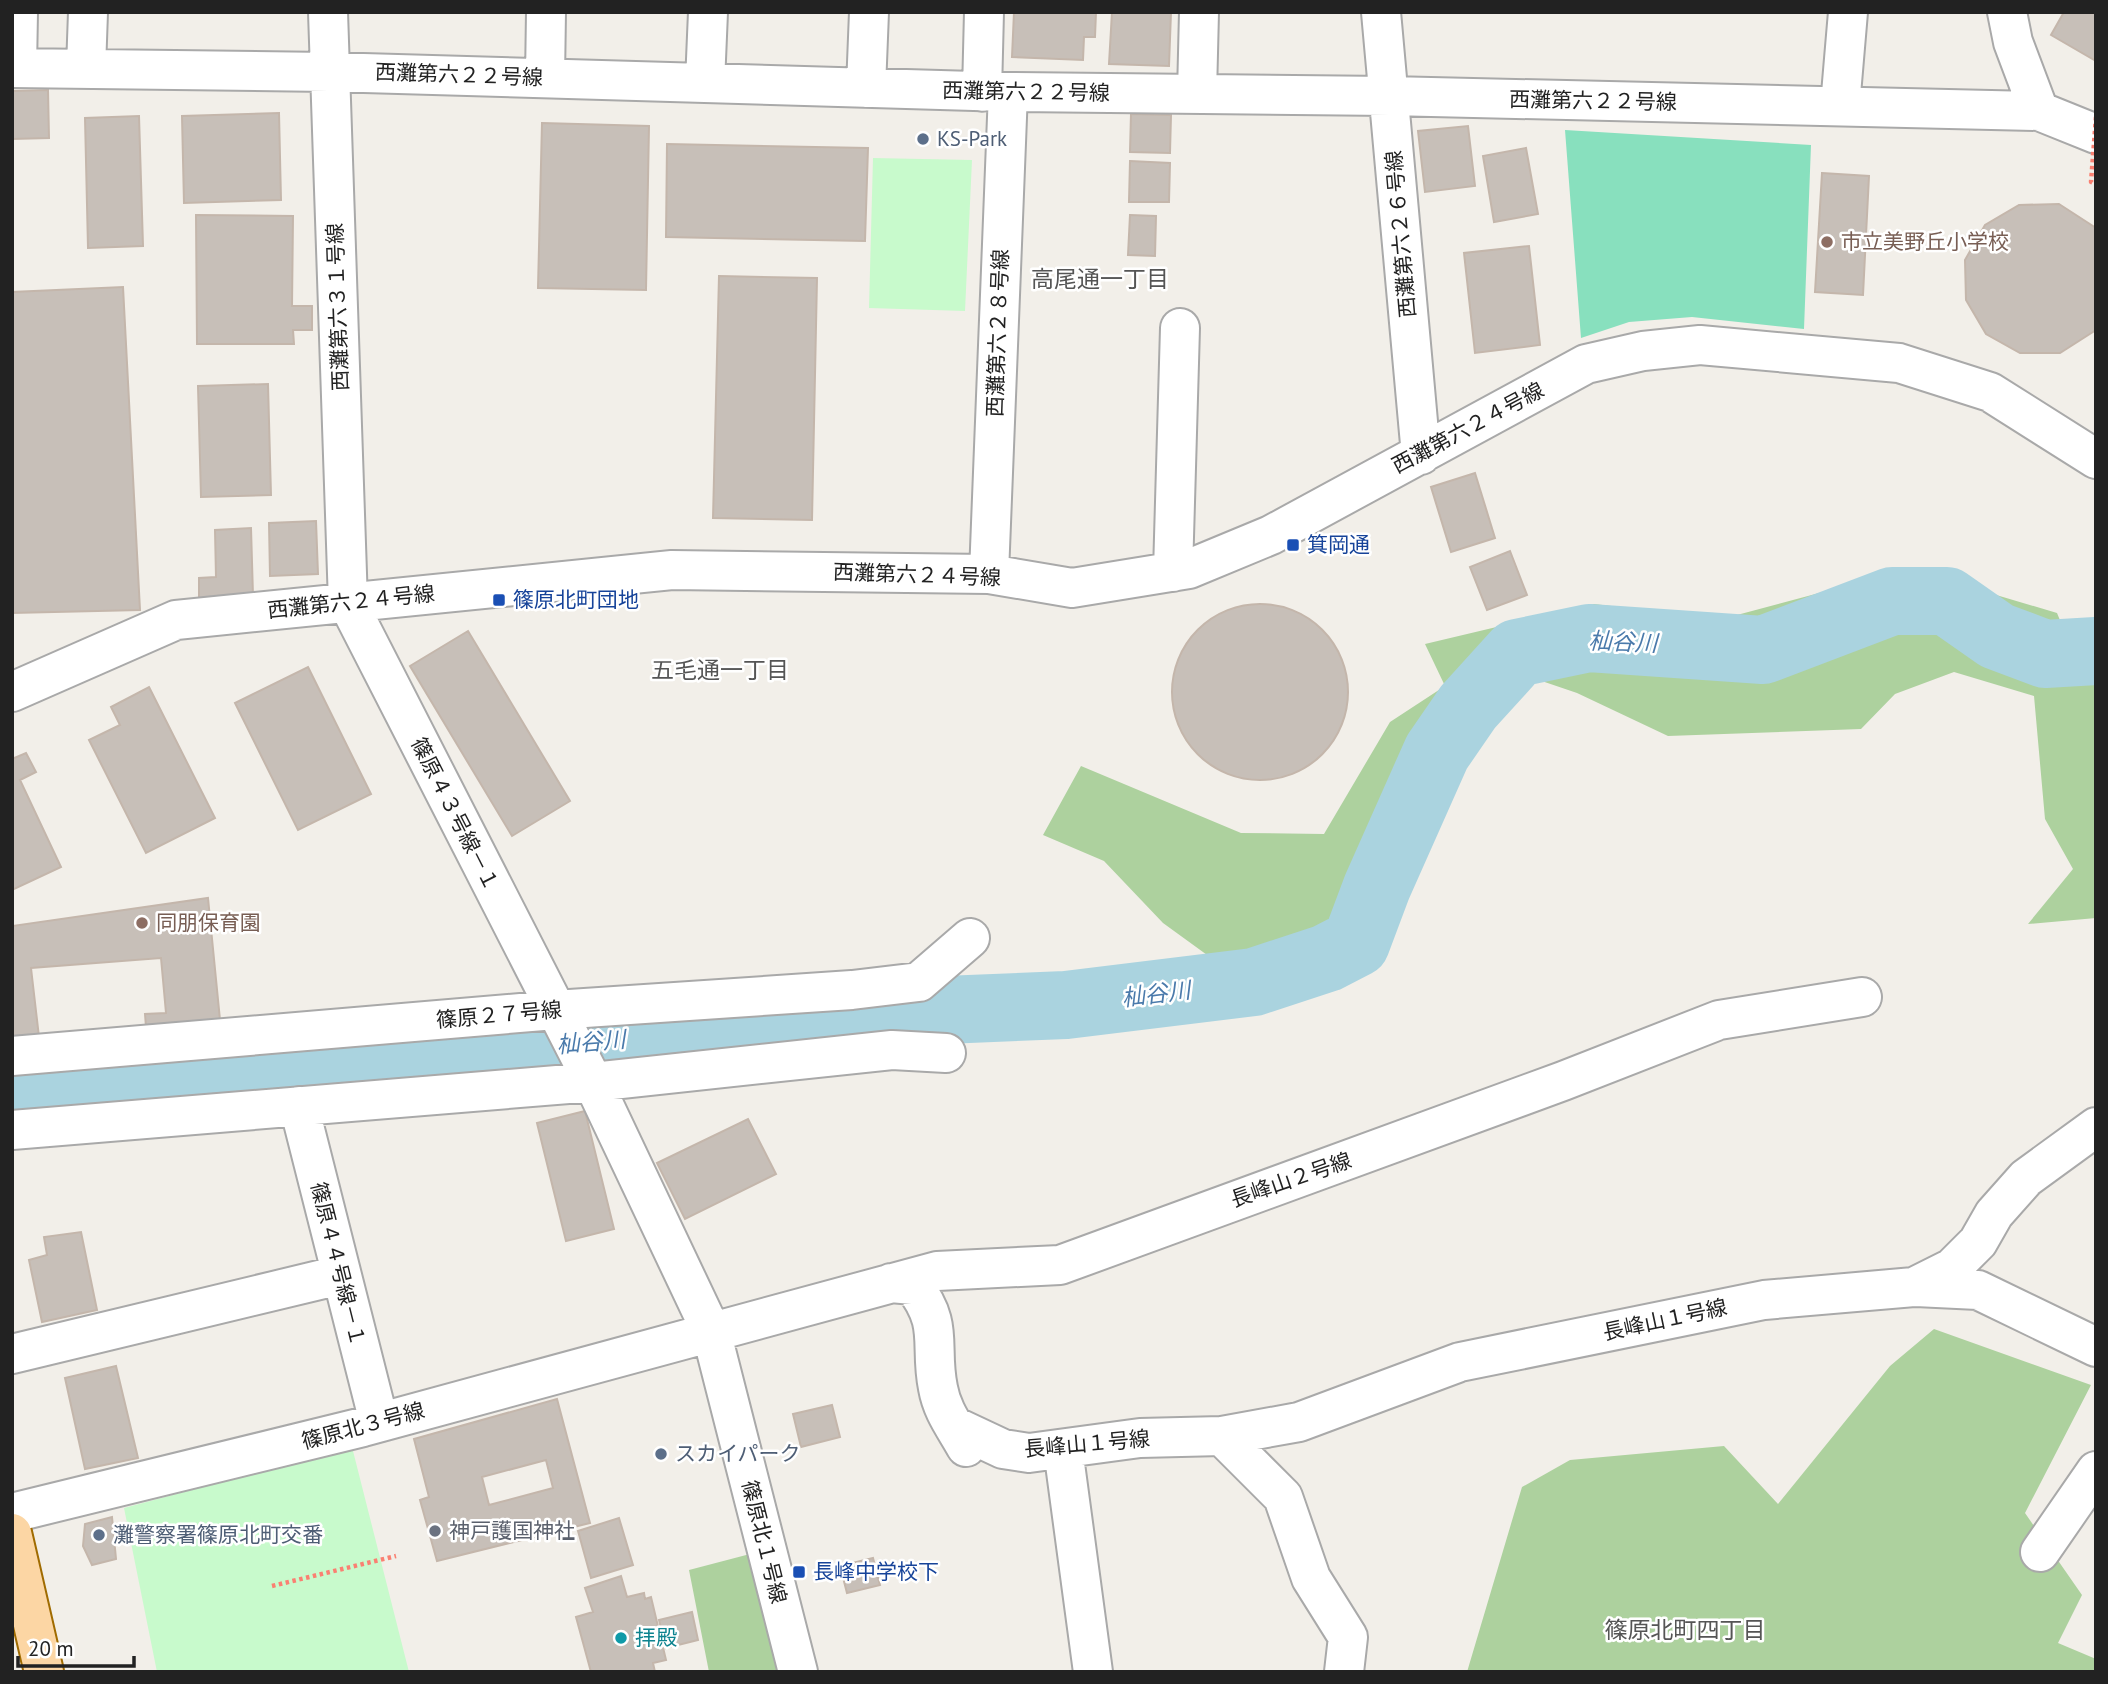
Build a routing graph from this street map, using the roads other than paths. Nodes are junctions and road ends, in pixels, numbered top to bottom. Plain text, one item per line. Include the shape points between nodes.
1 (18, 12) edge
2 (88, 12) edge
3 (328, 12) edge
4 (546, 12) edge
5 (708, 12) edge
6 (869, 12) edge
7 (984, 12) edge
8 (1199, 12) edge
9 (1381, 12) edge
10 (1848, 12) edge
11 (2007, 12) edge
12 (14, 68) edge
13 (86, 69) junction
14 (330, 72) junction
15 (545, 78) junction
16 (705, 83) junction
17 (866, 88) junction
18 (995, 92) junction
19 (1197, 94) junction
20 (1389, 96) junction
21 (1840, 106) junction
22 (2039, 111) junction
23 (2096, 134) edge
24 (1180, 328) dead end
25 (1421, 455) junction
26 (2096, 459) edge
27 (1173, 572) junction
28 (989, 574) junction
29 (348, 603) junction
30 (12, 692) edge
31 (970, 938) dead end
32 (1862, 997) dead end
33 (559, 1018) junction
34 (946, 1053) dead end
35 (12, 1056) edge
36 (590, 1076) junction
37 (299, 1106) junction
38 (2096, 1127) edge
39 (12, 1130) edge
40 (340, 1275) junction
41 (891, 1283) junction
42 (1914, 1287) junction
43 (711, 1331) junction
44 (2096, 1347) edge
45 (12, 1354) edge
46 (379, 1422) junction
47 (1222, 1436) junction
48 (1064, 1460) junction
49 (2096, 1471) edge
50 (12, 1513) edge
51 (12, 1533) edge
52 (2039, 1552) dead end
53 (44, 1672) edge
54 (797, 1672) edge
55 (1093, 1672) edge
56 (1344, 1672) edge

1 - 12 street
2 - 13 street
3 - 14 street, 西灘第六３１号線
4 - 15 street
5 - 16 street
6 - 17 street
7 - 18 street, 西灘第六２８号線
8 - 19 street
9 - 20 street, 西灘第六２６号線
10 - 21 street
11 - 22 street via 2013,42
12 - 13 street, 西灘第六２２号線
13 - 14 street, 西灘第六２２号線
14 - 15 street, 西灘第六２２号線
14 - 29 street, 西灘第六３１号線
15 - 16 street, 西灘第六２２号線
16 - 17 street, 西灘第六２２号線
17 - 18 street, 西灘第六２２号線
18 - 19 street, 西灘第六２２号線
18 - 28 street, 西灘第六２８号線
19 - 20 street, 西灘第六２２号線
20 - 21 street, 西灘第六２２号線
20 - 25 street, 西灘第六２６号線
21 - 22 street, 西灘第六２２号線
22 - 23 street
24 - 27 street
25 - 26 street, 西灘第六２４号線 via 1586,364 1700,345 1899,363 1990,392
25 - 27 street, 西灘第六２４号線 via 1271,535
27 - 28 street, 西灘第六２４号線 via 1072,588
28 - 29 street, 西灘第六２４号線 via 672,570
29 - 30 street, 西灘第六２４号線 via 176,620
29 - 33 street, 篠原４３号線－１
31 - 33 street, 篠原２７号線 via 919,982
32 - 41 street, 長峰山２号線 via 1718,1020 1060,1265 937,1271
33 - 35 street, 篠原２７号線
33 - 36 street, 篠原４３号線－１
34 - 36 street via 892,1049
36 - 37 street
36 - 43 street
37 - 39 street
37 - 40 street, 篠原４４号線－１
38 - 42 street, 長峰山１号線 via 2026,1178 1994,1214 1978,1242 1952,1268
40 - 45 street
40 - 46 street, 篠原４４号線－１
41 - 43 street, 長峰山２号線
41 - 48 street, 長峰山１号線 via 913,1285 929,1306 935,1328 937,1386 943,1410 954,1426 1003,1449
42 - 44 street via 1978,1290
42 - 47 street, 長峰山１号線 via 1764,1300 1460,1362 1299,1422
43 - 46 street, 篠原北３号線
43 - 54 street, 篠原北１号線
46 - 50 street, 篠原北３号線
47 - 48 street, 長峰山１号線 via 1140,1438
47 - 56 street via 1283,1497 1311,1578 1349,1637
48 - 55 street
49 - 52 street
51 - 53 main road

